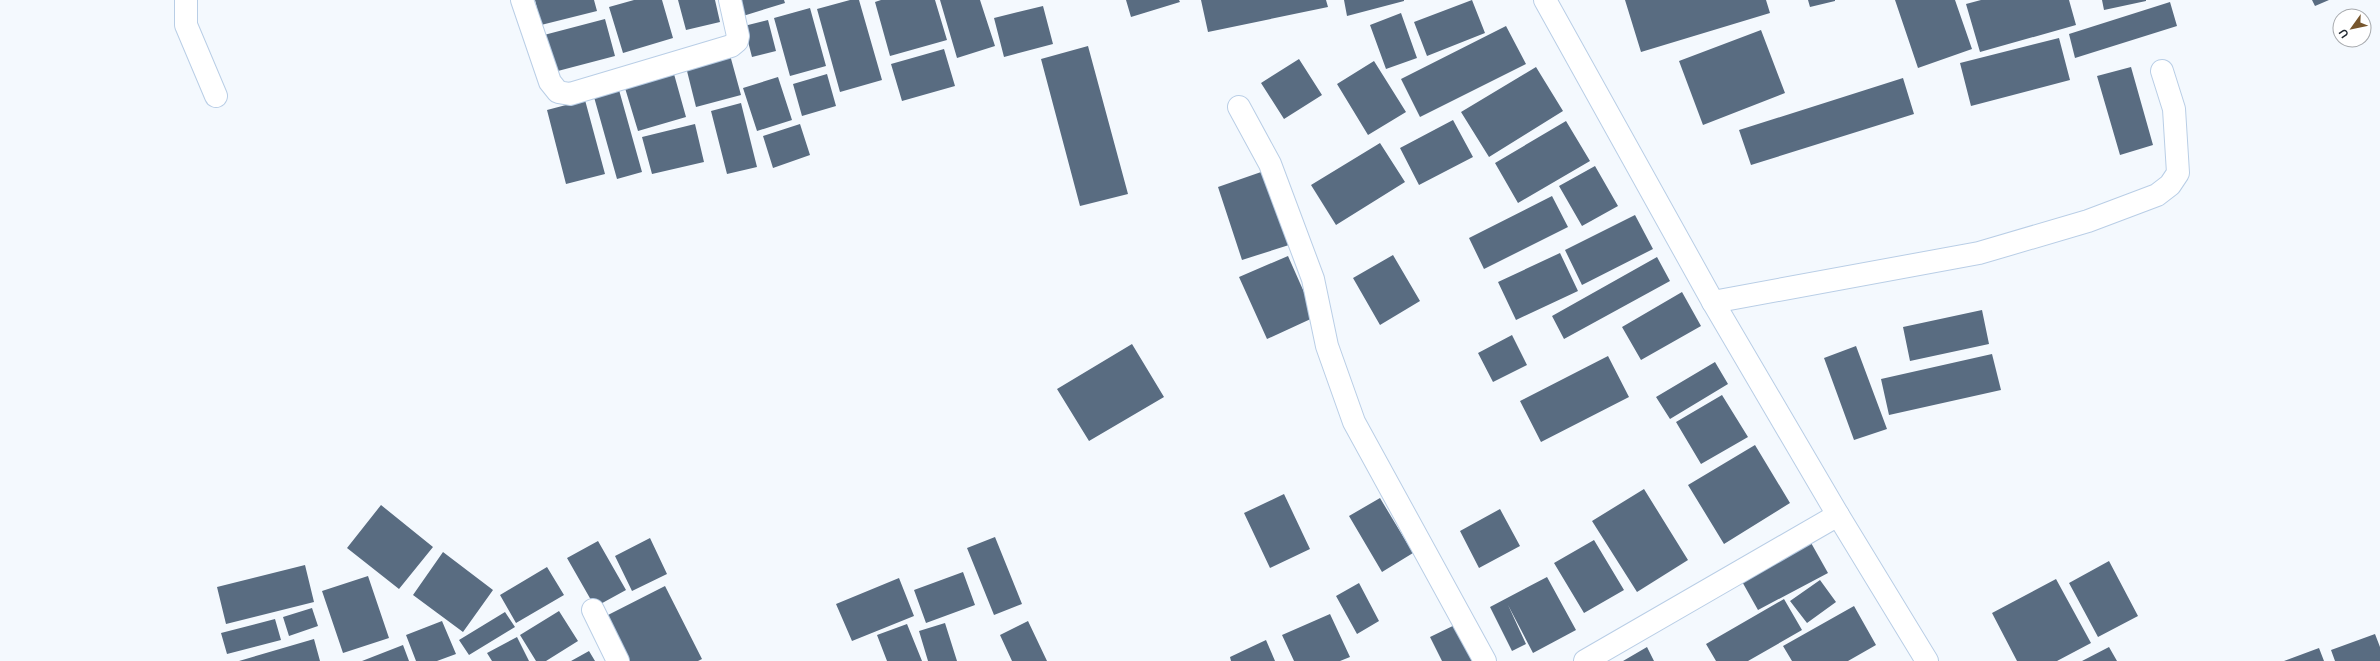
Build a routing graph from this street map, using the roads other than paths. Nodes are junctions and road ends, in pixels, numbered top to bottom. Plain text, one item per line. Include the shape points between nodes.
1 (186, 0) edge
2 (522, 0) edge
3 (730, 0) edge
4 (1545, 0) edge
5 (2162, 71) dead end
6 (216, 96) dead end
7 (1239, 108) dead end
8 (1713, 302) junction
9 (1838, 515) junction
10 (593, 610) dead end
11 (618, 661) edge
12 (1485, 661) edge
13 (1585, 661) edge
14 (1927, 661) edge

1 - 6 street via 186,25
2 - 3 street via 550,82 558,92 570,94 732,46 738,36
4 - 8 street
5 - 8 street via 2174,110 2178,173 2170,185 2157,195 2088,221 1979,253
7 - 12 street via 1270,164 1313,279 1327,346 1354,422
8 - 9 street
9 - 13 street
9 - 14 street
10 - 11 street

